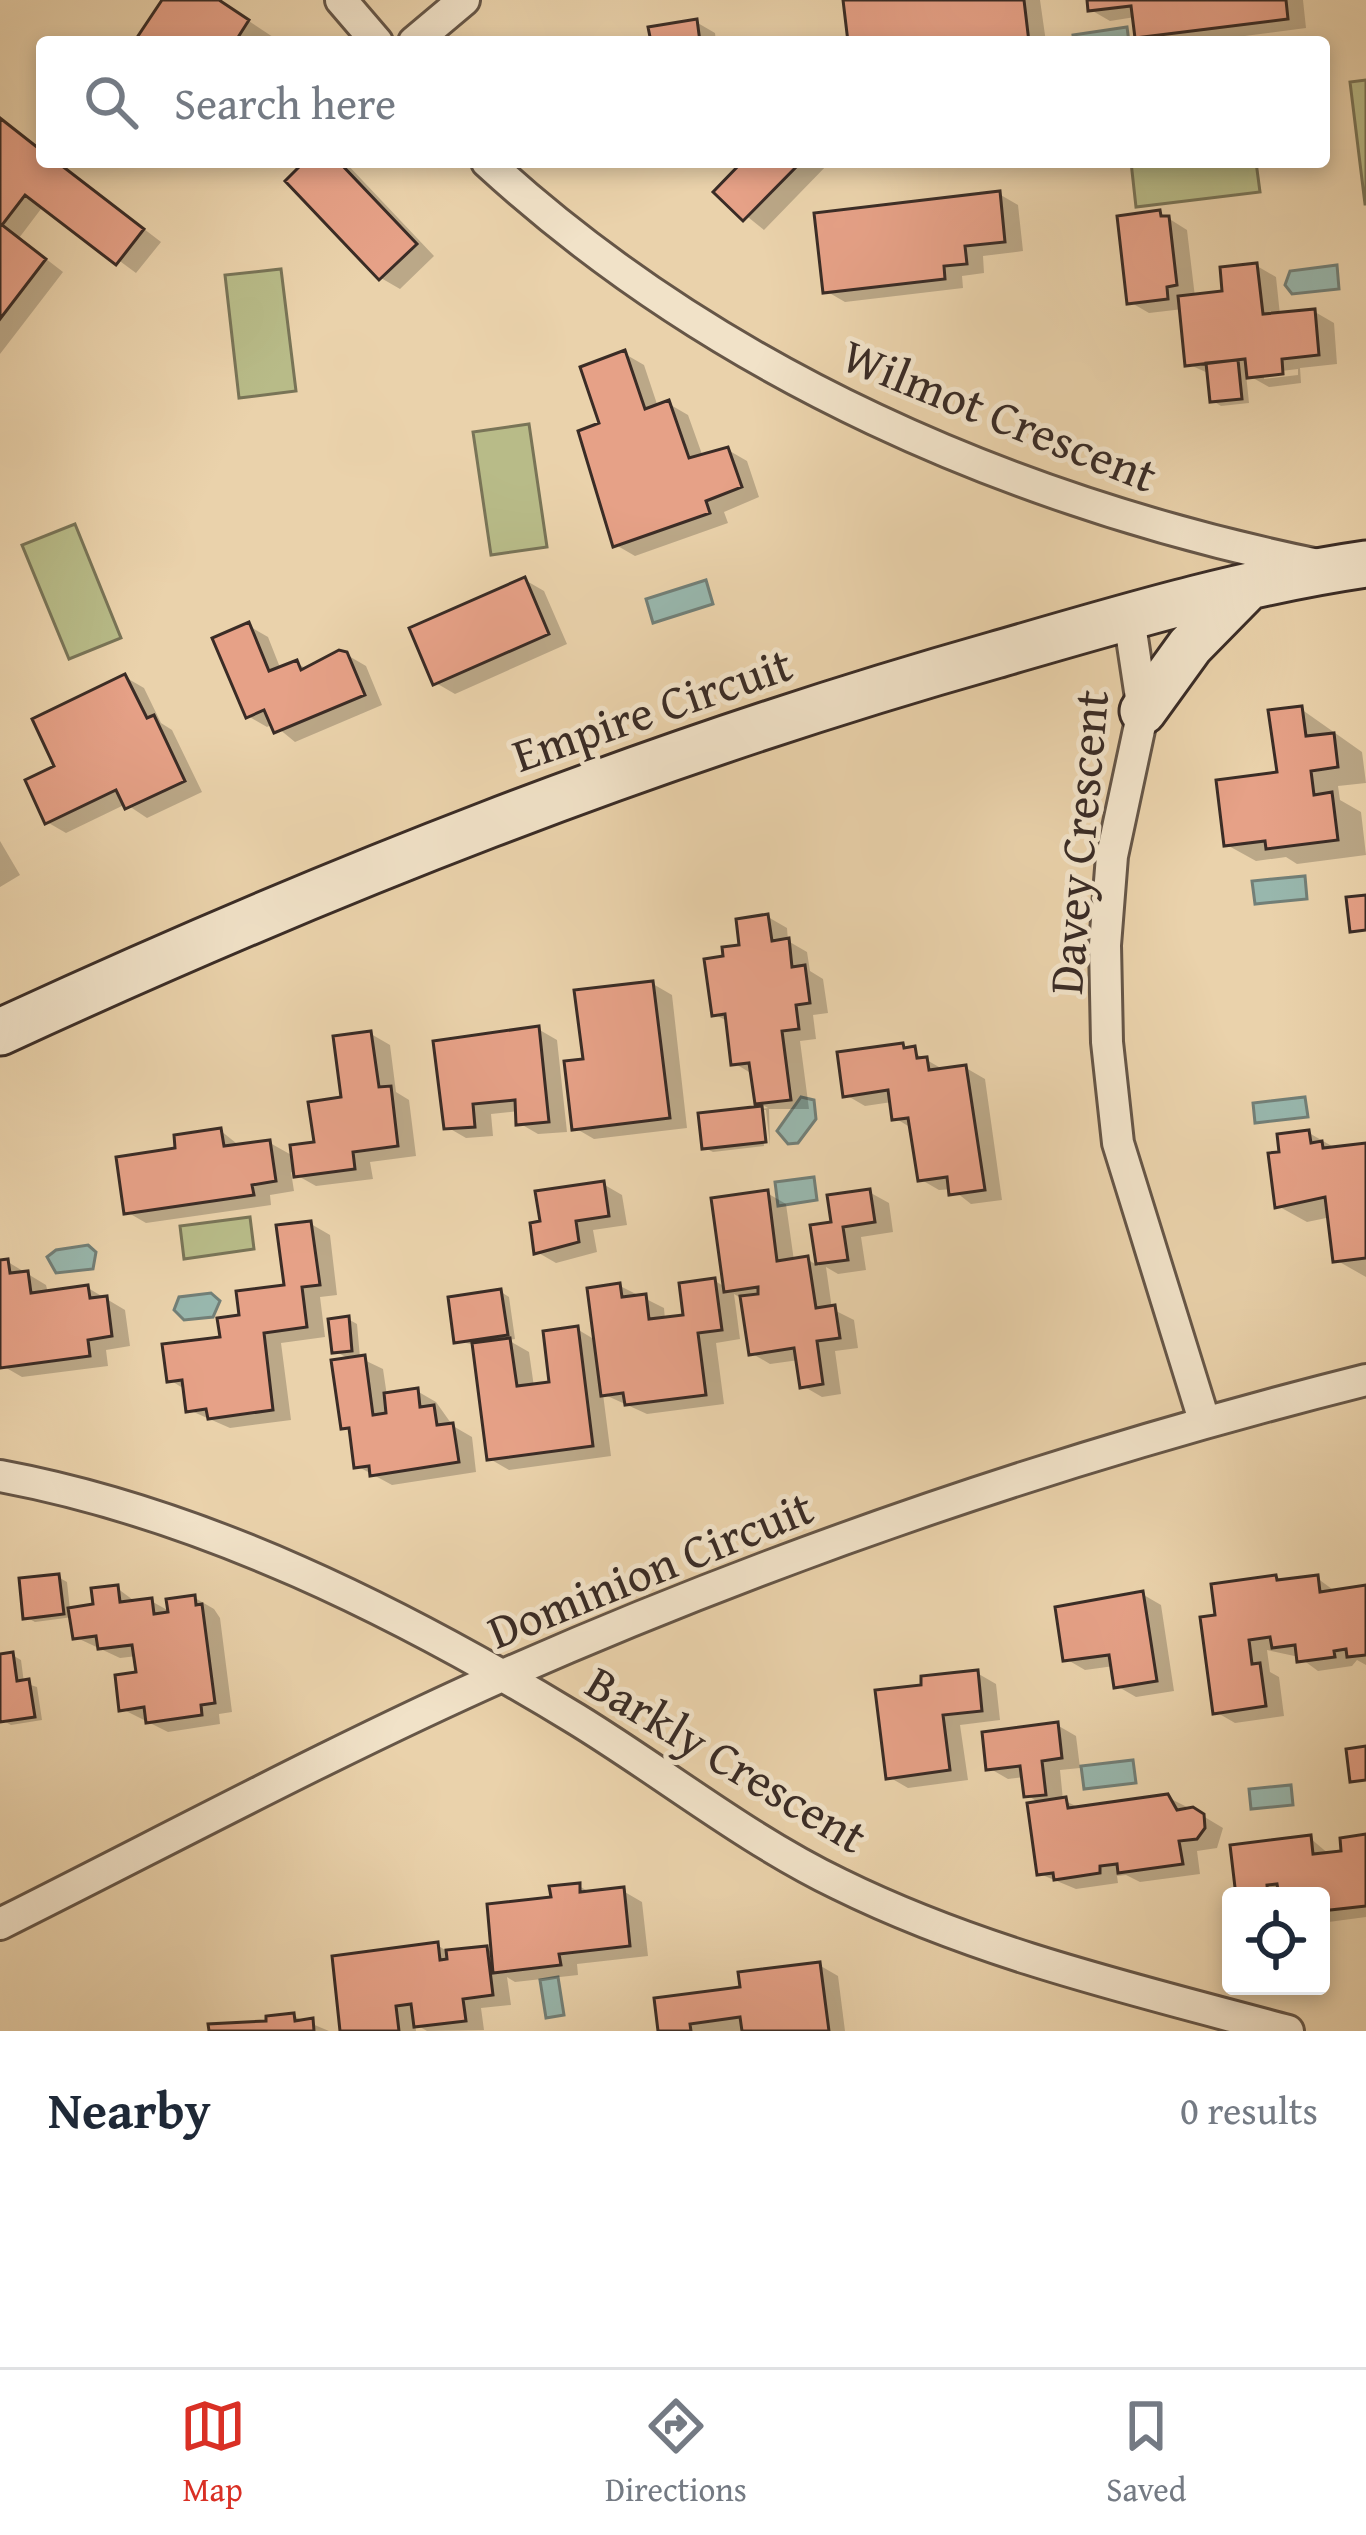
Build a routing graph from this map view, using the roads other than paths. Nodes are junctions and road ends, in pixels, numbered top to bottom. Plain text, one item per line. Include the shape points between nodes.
1 (340, 0) edge
2 (464, 0) edge
3 (371, 36) edge
4 (421, 36) edge
5 (494, 168) edge
6 (1349, 566) edge
7 (1245, 590) junction
8 (1129, 619) junction
9 (1143, 711) junction
10 (0, 1032) edge
11 (1366, 1380) edge
12 (1204, 1420) junction
13 (0, 1476) edge
14 (503, 1676) junction
15 (0, 1924) edge
16 (1288, 2031) edge

1 - 3 street
2 - 4 street
5 - 6 street, Wilmot Crescent via 581,244 704,330 939,450 1202,541
6 - 7 street, Empire Circuit
7 - 8 street, Empire Circuit
7 - 9 street
8 - 9 street, Davey Crescent
8 - 10 street, Empire Circuit via 893,684 599,780 219,932
9 - 12 street, Davey Crescent via 1112,856 1107,1042 1118,1143
11 - 12 street, Dominion Circuit
12 - 14 street, Dominion Circuit via 754,1571
13 - 14 street, Barkly Crescent via 135,1511 272,1561
14 - 15 street, Dominion Circuit
14 - 16 street, Barkly Crescent via 838,1884 948,1933

